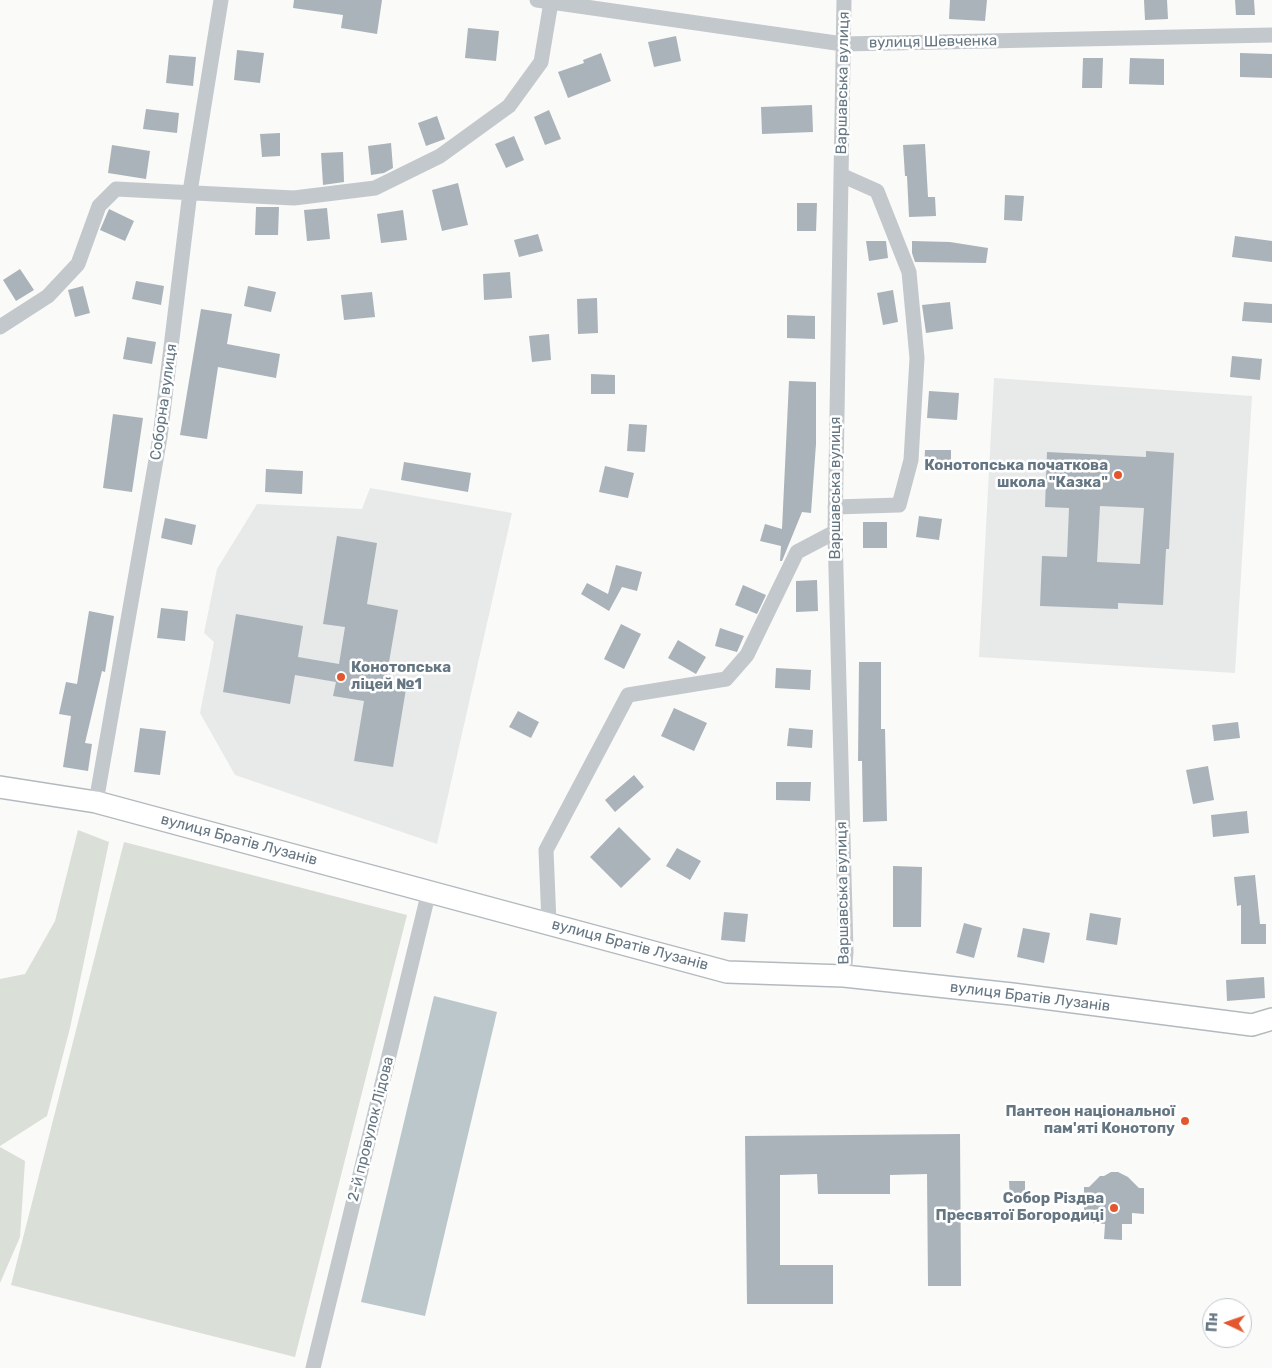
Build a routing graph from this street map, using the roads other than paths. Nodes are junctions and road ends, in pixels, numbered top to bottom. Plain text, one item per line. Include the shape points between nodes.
1 (221, 0) edge
2 (844, 0) edge
3 (544, 1) edge
4 (1272, 34) edge
5 (843, 44) junction
6 (841, 175) junction
7 (190, 192) junction
8 (0, 327) edge
9 (835, 507) junction
10 (835, 532) junction
11 (0, 787) edge
12 (96, 802) junction
13 (429, 891) junction
14 (549, 923) junction
15 (844, 976) junction
16 (1272, 1019) edge
17 (313, 1368) edge

1 - 7 street, Соборна вулиця
2 - 5 street, Варшавська вулиця
3 - 5 street, вулиця Шевченка
3 - 7 street via 541,62 508,106 440,156 375,188 294,198
4 - 5 street, вулиця Шевченка
5 - 6 street, Варшавська вулиця
6 - 9 street, Варшавська вулиця
6 - 9 street via 877,191 909,272 917,358 911,460 899,506
7 - 8 street via 116,189 99,206 78,264 48,296
7 - 12 street, Соборна вулиця via 160,437
9 - 10 street, Варшавська вулиця
10 - 14 street via 797,552 747,655 726,679 628,695 546,850
10 - 15 street, Варшавська вулиця
11 - 12 main road, вулиця Братів Лузанів
12 - 13 main road, вулиця Братів Лузанів
13 - 14 main road, вулиця Братів Лузанів
13 - 17 street, 2-й провулок Лідова
14 - 15 main road, вулиця Братів Лузанів via 727,972
15 - 16 main road, вулиця Братів Лузанів via 1012,994 1228,1023 1252,1025

